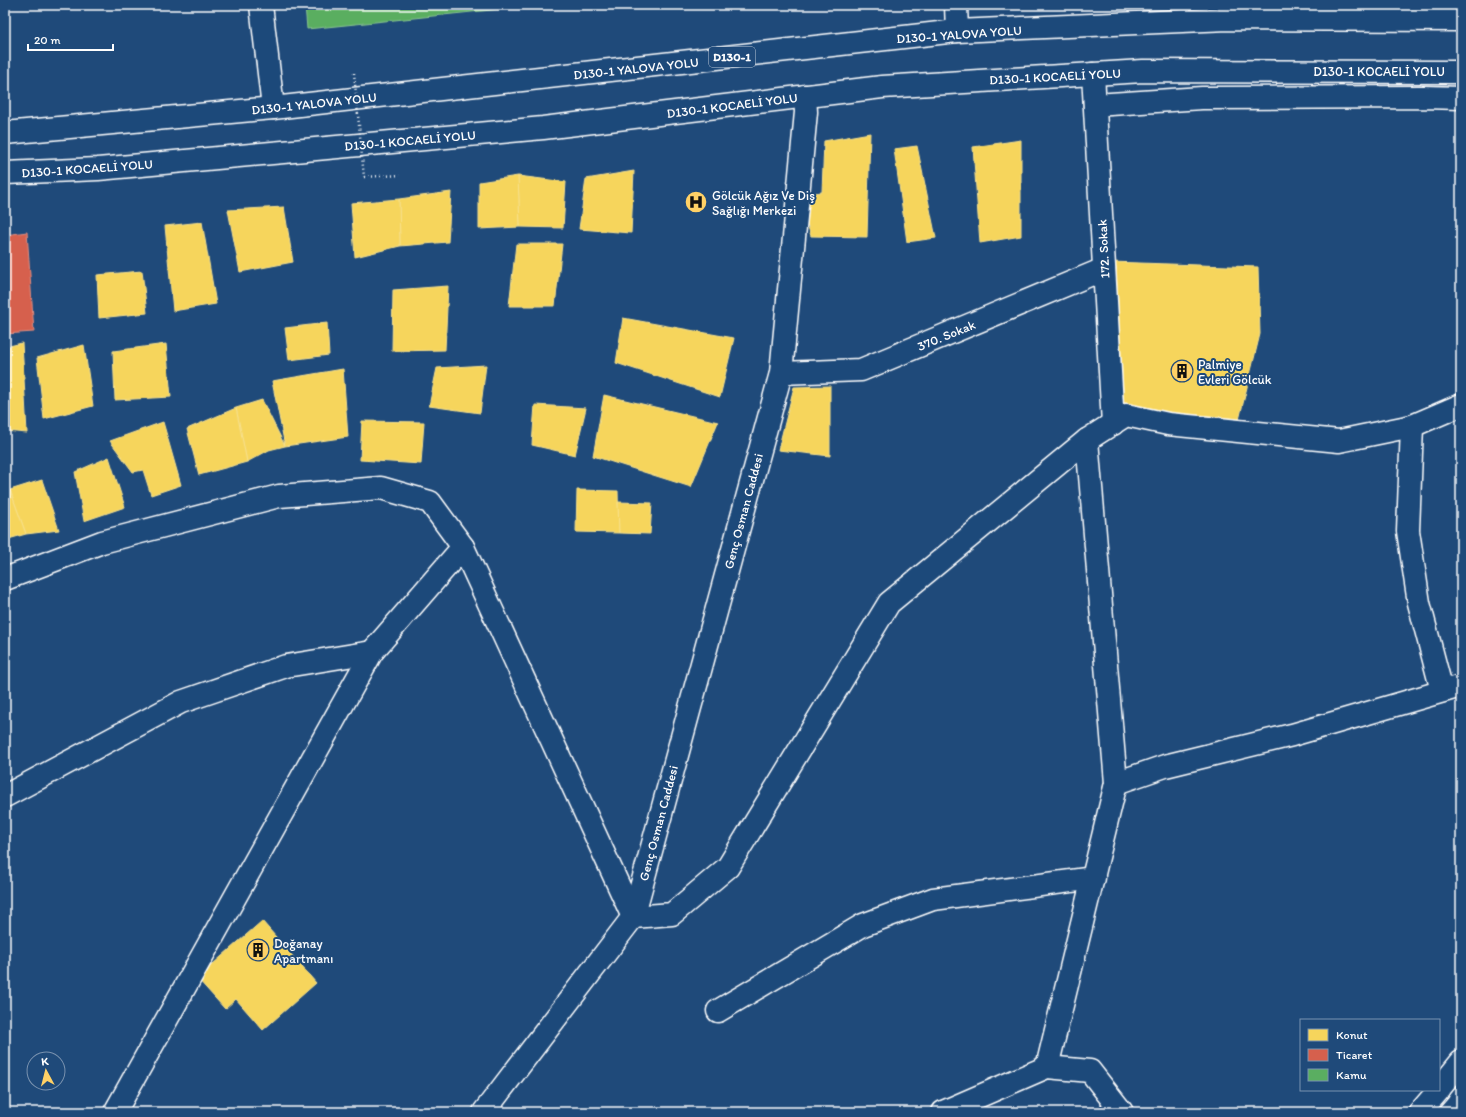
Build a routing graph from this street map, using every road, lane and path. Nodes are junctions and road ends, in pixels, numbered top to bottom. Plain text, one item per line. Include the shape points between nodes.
1 (261, 5) edge
2 (956, 5) edge
3 (1461, 20) edge
4 (957, 31) junction
5 (1461, 72) edge
6 (354, 73) dead end
7 (1093, 74) junction
8 (805, 96) junction
9 (1461, 98) edge
10 (1095, 105) junction
11 (273, 108) junction
12 (5, 133) edge
13 (5, 174) edge
14 (400, 175) dead end
15 (1104, 269) junction
16 (781, 373) junction
17 (1461, 405) edge
18 (1113, 424) junction
19 (1412, 426) junction
20 (1087, 440) junction
21 (463, 547) junction
22 (5, 579) edge
23 (372, 652) junction
24 (1452, 689) edge
25 (1116, 783) junction
26 (5, 796) edge
27 (1094, 878) junction
28 (633, 917) junction
29 (718, 1011) dead end
30 (1461, 1062) edge
31 (1046, 1068) junction
32 (1440, 1089) edge
33 (1438, 1091) edge
34 (954, 1110) edge
35 (115, 1112) edge
36 (484, 1112) edge
37 (1122, 1112) edge
38 (1420, 1112) edge

1 - 11 main road
2 - 4 main road
3 - 4 main road, D130-1 YALOVA YOLU / D130-1 via 1228,19
4 - 11 main road, D130-1 YALOVA YOLU / D130-1
5 - 7 main road, D130-1 KOCAELİ YOLU via 1143,71
6 - 14 path, bridge via 364,177
7 - 8 main road, D130-1 KOCAELİ YOLU via 882,87
7 - 10 main road, 172. Sokak
8 - 13 main road, D130-1 KOCAELİ YOLU via 544,128 98,169
8 - 16 main road, Genç Osman Caddesi via 806,112
9 - 10 main road via 1202,98
10 - 15 main road, 172. Sokak
11 - 12 main road, D130-1 YALOVA YOLU / D130-1
15 - 16 main road, 370. Sokak via 861,370
15 - 18 main road, 172. Sokak
16 - 28 main road, Genç Osman Caddesi
17 - 19 main road
18 - 19 main road via 1126,415 1168,424 1340,441
18 - 20 main road
19 - 24 main road via 1408,531 1419,603
20 - 25 main road
20 - 28 main road via 889,603 728,867 672,914
21 - 22 main road via 430,502 381,488 279,496 102,542
21 - 23 main road
21 - 28 main road
23 - 26 main road via 286,666 182,702
23 - 35 main road
24 - 25 main road via 1292,735 1165,766
25 - 27 main road
27 - 29 main road via 933,899 863,925
27 - 31 main road
28 - 36 main road
30 - 32 main road
31 - 34 main road
31 - 37 main road via 1090,1071
33 - 38 main road

